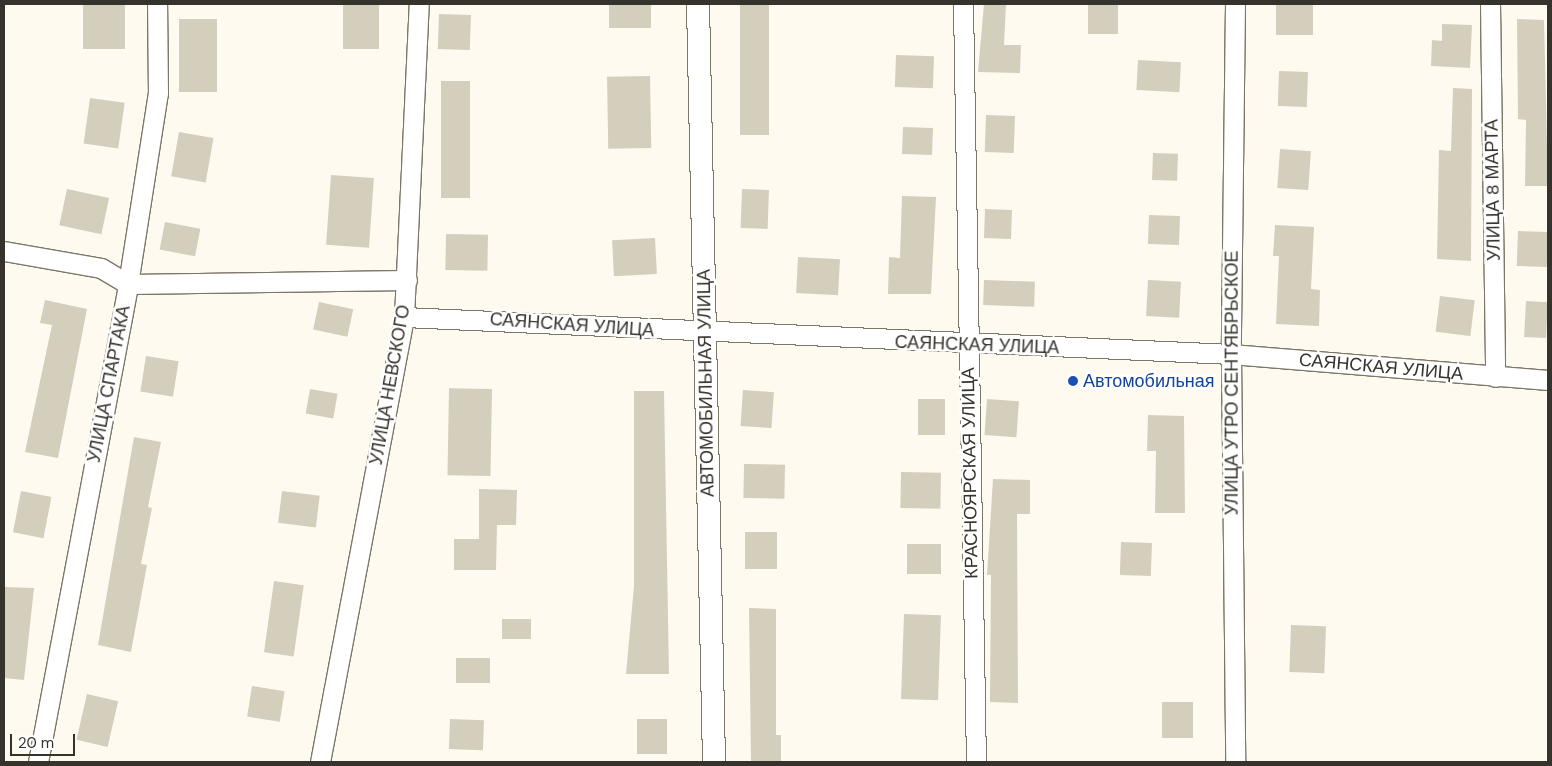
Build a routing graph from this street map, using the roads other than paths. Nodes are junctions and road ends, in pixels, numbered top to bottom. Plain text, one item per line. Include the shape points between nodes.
1 (157, 4) edge
2 (418, 4) edge
3 (698, 4) edge
4 (963, 4) edge
5 (1235, 4) edge
6 (1490, 4) edge
7 (4, 251) edge
8 (407, 280) junction
9 (128, 284) junction
10 (404, 316) junction
11 (706, 334) junction
12 (968, 345) junction
13 (1231, 354) junction
14 (1495, 377) junction
15 (1548, 380) edge
16 (38, 762) edge
17 (320, 762) edge
18 (714, 762) edge
19 (976, 762) edge
20 (1235, 762) edge

1 - 9 street, УЛИЦА СПАРТАКА via 158,92
2 - 8 street, УЛИЦА НЕВСКОГО
3 - 11 street, АВТОМОБИЛЬНАЯ УЛИЦА
4 - 12 street, КРАСНОЯРСКАЯ УЛИЦА
5 - 13 street, УЛИЦА УТРО СЕНТЯБРЬСКОЕ
6 - 14 street, УЛИЦА 8 МАРТА
7 - 9 street via 100,268
8 - 9 street
8 - 10 street, УЛИЦА НЕВСКОГО
9 - 16 street, УЛИЦА СПАРТАКА
10 - 11 street, САЯНСКАЯ УЛИЦА
10 - 17 street, УЛИЦА НЕВСКОГО
11 - 12 street, САЯНСКАЯ УЛИЦА
11 - 18 street, АВТОМОБИЛЬНАЯ УЛИЦА
12 - 13 street, САЯНСКАЯ УЛИЦА
12 - 19 street, КРАСНОЯРСКАЯ УЛИЦА
13 - 14 street, САЯНСКАЯ УЛИЦА
13 - 20 street, УЛИЦА УТРО СЕНТЯБРЬСКОЕ
14 - 15 street, САЯНСКАЯ УЛИЦА

